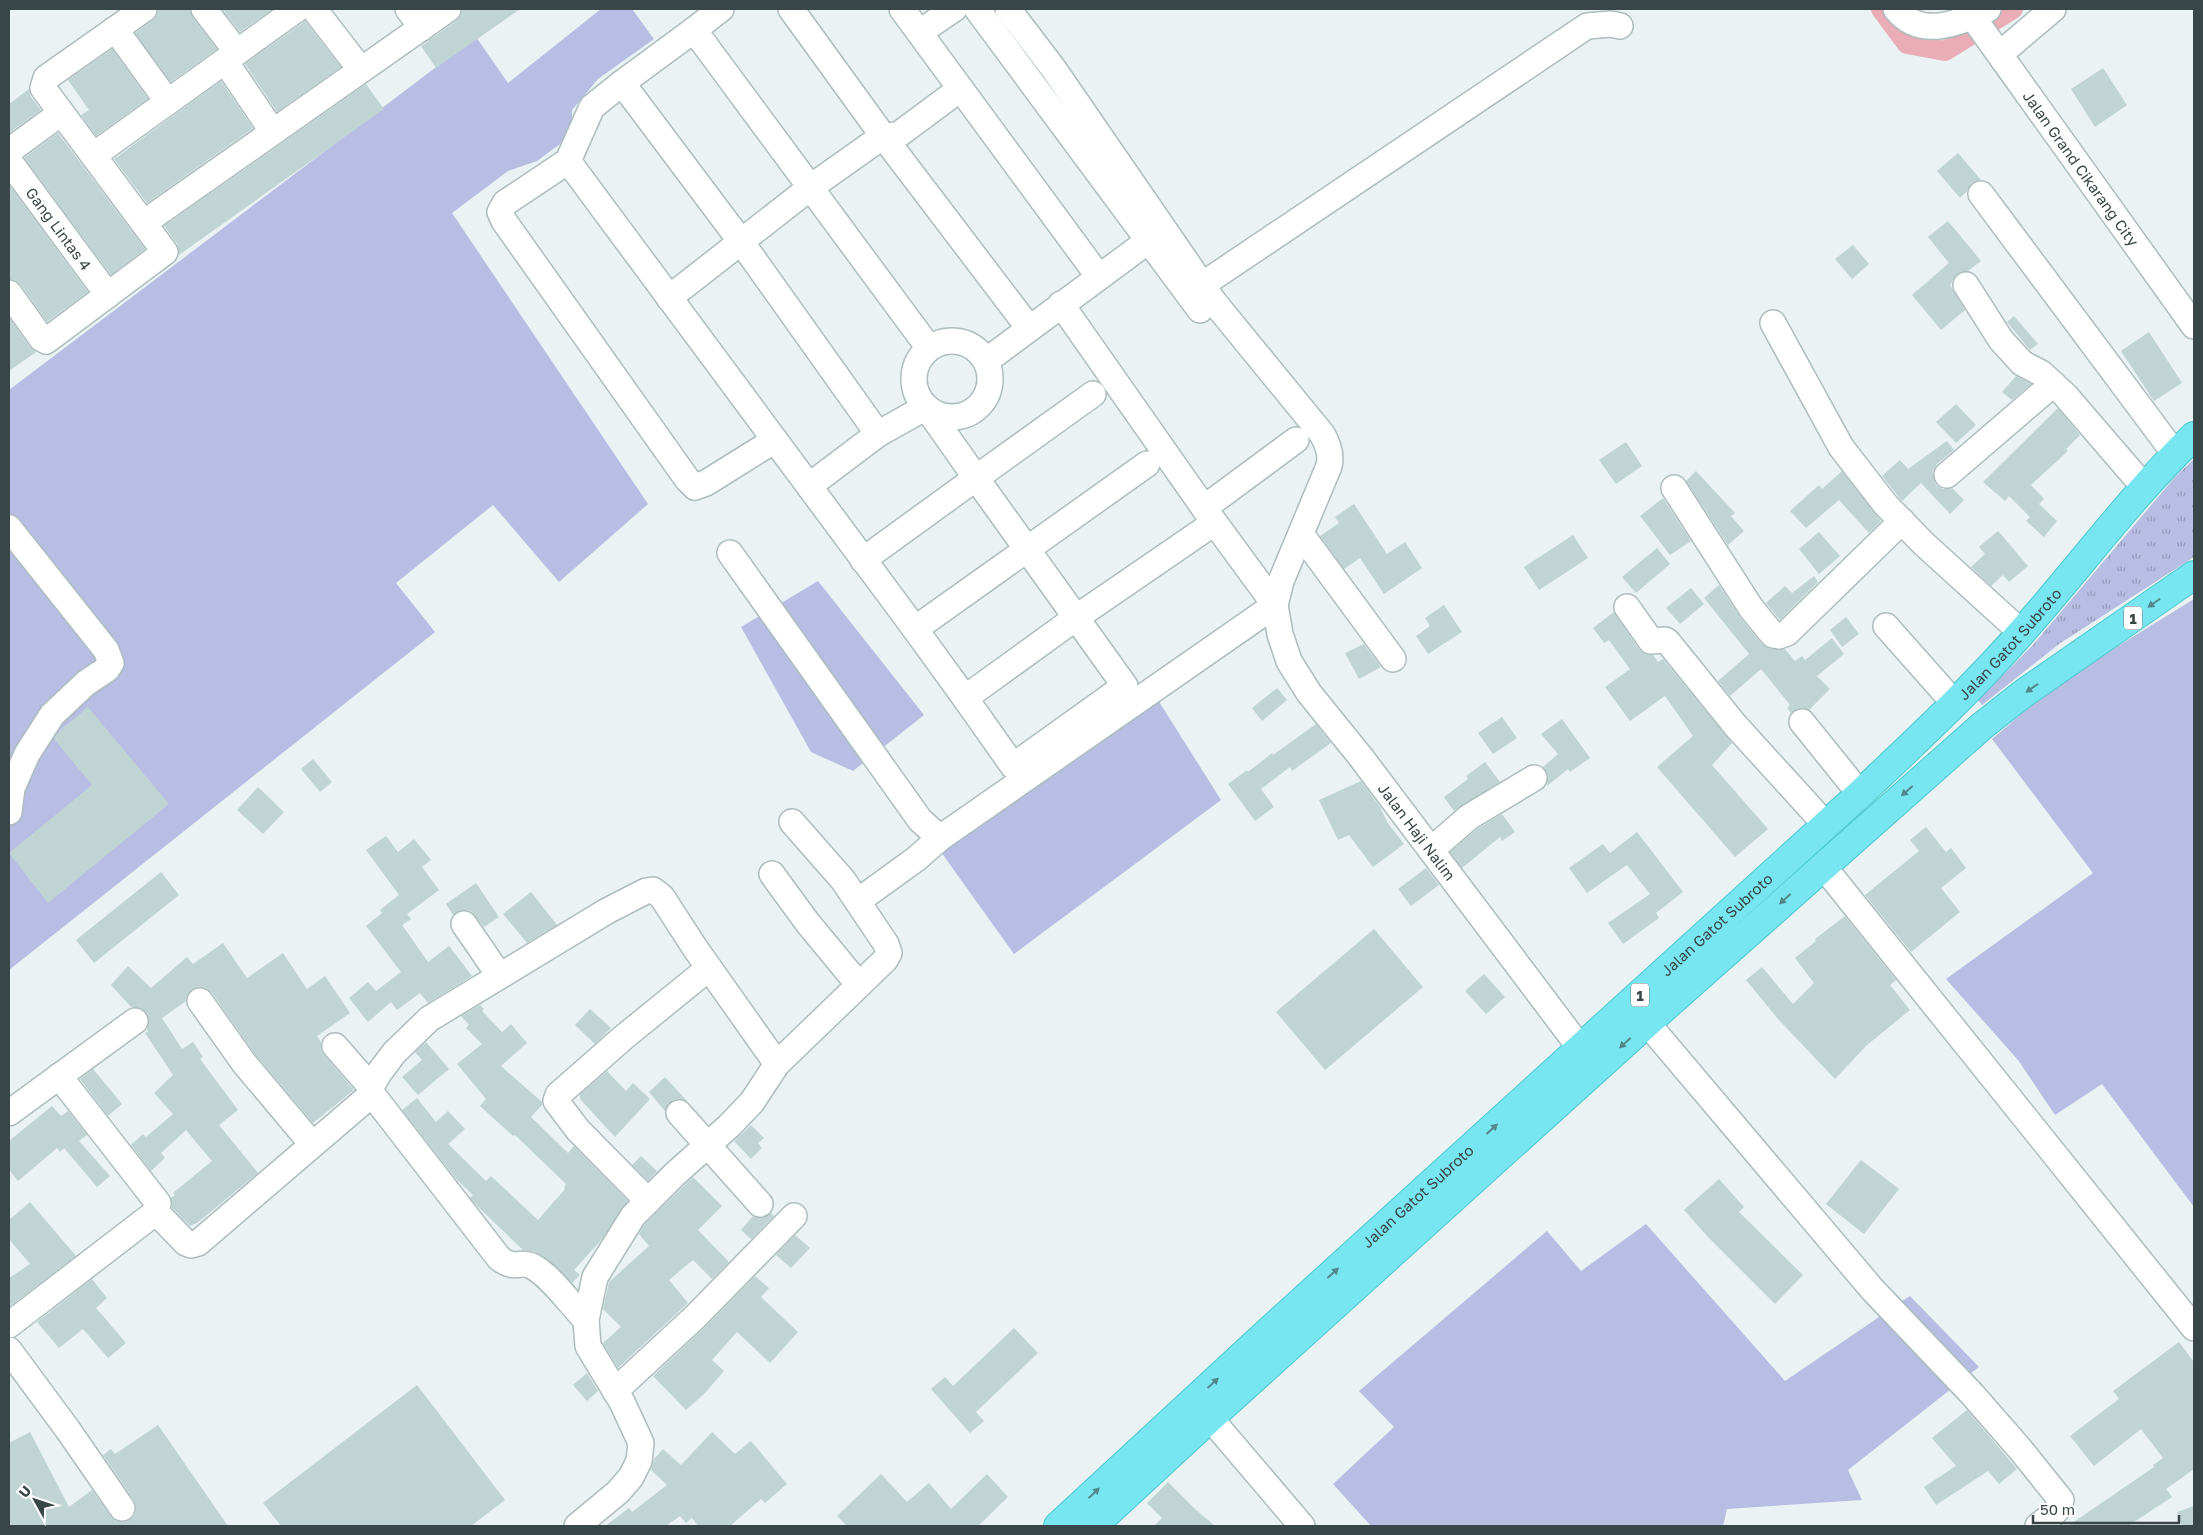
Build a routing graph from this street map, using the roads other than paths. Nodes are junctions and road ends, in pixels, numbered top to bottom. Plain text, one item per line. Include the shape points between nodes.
1 (144, 9) edge
2 (204, 9) edge
3 (297, 9) edge
4 (314, 9) edge
5 (448, 9) edge
6 (721, 9) edge
7 (791, 9) edge
8 (902, 9) edge
9 (954, 9) edge
10 (977, 9) edge
11 (1008, 9) edge
12 (1896, 9) edge
13 (2053, 9) edge
14 (1978, 14) edge
15 (415, 18) edge
16 (1620, 26) dead end
17 (115, 28) junction
18 (694, 30) junction
19 (920, 32) junction
20 (1998, 51) junction
21 (231, 56) junction
22 (361, 70) junction
23 (622, 83) junction
24 (960, 89) junction
25 (168, 102) junction
26 (61, 112) junction
27 (273, 132) junction
28 (883, 136) junction
29 (9, 151) edge
30 (94, 155) junction
31 (568, 160) junction
32 (9, 161) edge
33 (811, 188) junction
34 (1981, 194) dead end
35 (144, 222) junction
36 (1148, 241) junction
37 (742, 243) junction
38 (1099, 278) junction
39 (1202, 285) junction
40 (1966, 285) dead end
41 (9, 293) edge
42 (108, 295) junction
43 (669, 298) junction
44 (1061, 304) junction
45 (1206, 319) dead end
46 (1774, 323) dead end
47 (2194, 326) edge
48 (1029, 328) junction
49 (929, 348) junction
50 (986, 361) junction
51 (2053, 384) junction
52 (1093, 394) dead end
53 (926, 408) junction
54 (878, 434) junction
55 (2194, 436) edge
56 (775, 440) junction
57 (1296, 440) dead end
58 (2175, 454) junction
59 (1147, 464) dead end
60 (1947, 476) dead end
61 (976, 478) junction
62 (809, 486) junction
63 (1674, 488) dead end
64 (2145, 488) junction
65 (1209, 515) junction
66 (1902, 521) junction
67 (9, 528) edge
68 (1302, 534) junction
69 (1028, 549) junction
70 (730, 553) dead end
71 (863, 560) junction
72 (2194, 575) edge
73 (1275, 605) junction
74 (1627, 607) dead end
75 (1077, 617) junction
76 (1886, 626) dead end
77 (915, 629) junction
78 (2022, 633) junction
79 (1393, 659) dead end
80 (965, 698) junction
81 (1955, 704) junction
82 (1802, 722) dead end
83 (1534, 778) dead end
84 (1860, 794) junction
85 (9, 812) edge
86 (792, 822) dead end
87 (1826, 825) junction
88 (940, 838) junction
89 (1431, 850) junction
90 (1823, 866) junction
91 (772, 874) dead end
92 (858, 901) junction
93 (464, 924) dead end
94 (709, 968) junction
95 (499, 975) junction
96 (859, 985) junction
97 (200, 1001) dead end
98 (135, 1021) dead end
99 (1647, 1023) junction
100 (335, 1046) dead end
101 (1581, 1049) junction
102 (777, 1064) junction
103 (59, 1076) junction
104 (372, 1090) junction
105 (9, 1113) edge
106 (679, 1114) dead end
107 (312, 1144) junction
108 (709, 1145) junction
109 (648, 1201) junction
110 (760, 1204) dead end
111 (156, 1212) junction
112 (794, 1216) dead end
113 (586, 1320) junction
114 (9, 1325) edge
115 (2194, 1328) edge
116 (9, 1350) edge
117 (615, 1391) junction
118 (1210, 1418) junction
119 (122, 1508) dead end
120 (577, 1526) edge
121 (1058, 1526) edge
122 (1093, 1526) edge
123 (1302, 1526) edge
124 (2038, 1526) edge

1 - 17 street
2 - 21 street
3 - 21 street
4 - 22 street
5 - 15 street
6 - 18 street
7 - 28 street
8 - 19 street
9 - 19 street
10 - 36 street
11 - 39 street via 1053,68
12 - 14 street via 1910,23 1925,27
13 - 20 street
14 - 20 street, Jalan Grand Cikarang City
15 - 22 street
16 - 39 street via 1587,26
17 - 25 street
17 - 26 street via 46,78 42,88
18 - 23 street
18 - 33 street
19 - 24 street
20 - 47 street, Jalan Grand Cikarang City
21 - 25 street
21 - 27 street
22 - 27 street
23 - 31 street via 592,107
23 - 37 street
24 - 28 street via 898,135
24 - 38 street
25 - 30 street
26 - 29 street
26 - 30 street
27 - 35 street
28 - 33 street
28 - 48 street
30 - 35 street
31 - 43 street
31 - 56 street via 505,203 500,212 687,479 695,486 706,483
32 - 42 street, Gang Lintas 4
33 - 37 street
33 - 49 street
34 - 58 street
35 - 42 street via 165,252
36 - 38 street
36 - 45 street
37 - 43 street
37 - 54 street
38 - 44 street
39 - 68 street via 1328,444 1329,466
40 - 51 street via 2001,340 2022,363
41 - 42 street via 45,341
43 - 56 street
44 - 48 street
44 - 65 street
46 - 66 street via 1841,447
48 - 50 street
49 - 50 street via 955,341 968,344
49 - 53 street via 915,368 914,381 916,394
50 - 53 street via 989,385 978,406 957,416 945,416
51 - 60 street
51 - 64 street
52 - 61 street
53 - 54 street
53 - 61 street
54 - 62 street
55 - 58 highway, Jalan Gatot Subroto / 1
56 - 62 street
57 - 65 street
58 - 64 highway, Jalan Gatot Subroto / 1
59 - 69 street
61 - 69 street
61 - 71 street
62 - 71 street
63 - 66 street via 1750,608 1773,635 1779,636 1787,633
64 - 78 highway, Jalan Gatot Subroto / 1
65 - 73 street
65 - 75 street
66 - 78 street
67 - 85 street via 106,650 111,663 52,715 27,754 12,788
68 - 73 street via 1281,581
68 - 79 street
69 - 75 street
69 - 77 street
70 - 88 street via 920,820
71 - 77 street
72 -> 90 highway, Jalan Gatot Subroto / 1 via 2017,698
73 - 88 street
73 - 89 street, Jalan Haji Nalim via 1289,661 1309,693
74 - 87 street via 1652,642 1668,642 1735,725
75 - 80 street
75 - 80 street via 1125,686 1013,766
76 - 81 street
77 - 80 street
78 - 81 highway, Jalan Gatot Subroto / 1
81 - 84 highway, Jalan Gatot Subroto / 1
82 - 84 street
83 - 89 street via 1469,817
84 - 87 highway, Jalan Gatot Subroto / 1
86 - 92 street
87 - 101 highway, Jalan Gatot Subroto / 1
88 - 92 street
89 - 101 street, Jalan Haji Nalim
90 -> 99 highway, Jalan Gatot Subroto / 1
90 - 115 street
91 - 96 street
92 - 96 street via 889,953
93 - 95 street
94 - 95 street via 662,897 653,890 607,911
94 - 102 street
94 - 109 street via 624,1037 558,1095 556,1101
95 - 104 street via 428,1019 378,1072
96 - 102 street
97 - 107 street via 226,1040
98 - 103 street
99 -> 118 highway, Jalan Gatot Subroto / 1
99 - 124 street via 1872,1289 1972,1394 2061,1500 2056,1512
100 - 104 street
121 -> 101 highway, Jalan Gatot Subroto / 1
102 - 108 street via 752,1102
103 - 105 street
103 - 111 street via 158,1203
104 - 107 street
104 - 113 street via 499,1258 510,1266 533,1267
106 - 108 street
107 - 111 street via 198,1243 186,1243
108 - 109 street
108 - 110 street
109 - 113 street via 633,1216 595,1277
111 - 114 street
112 - 117 street via 695,1317
113 - 117 street via 588,1346
116 - 119 street
117 - 120 street via 641,1443 639,1461 618,1492
118 - 122 highway, Jalan Gatot Subroto / 1
118 - 123 street

